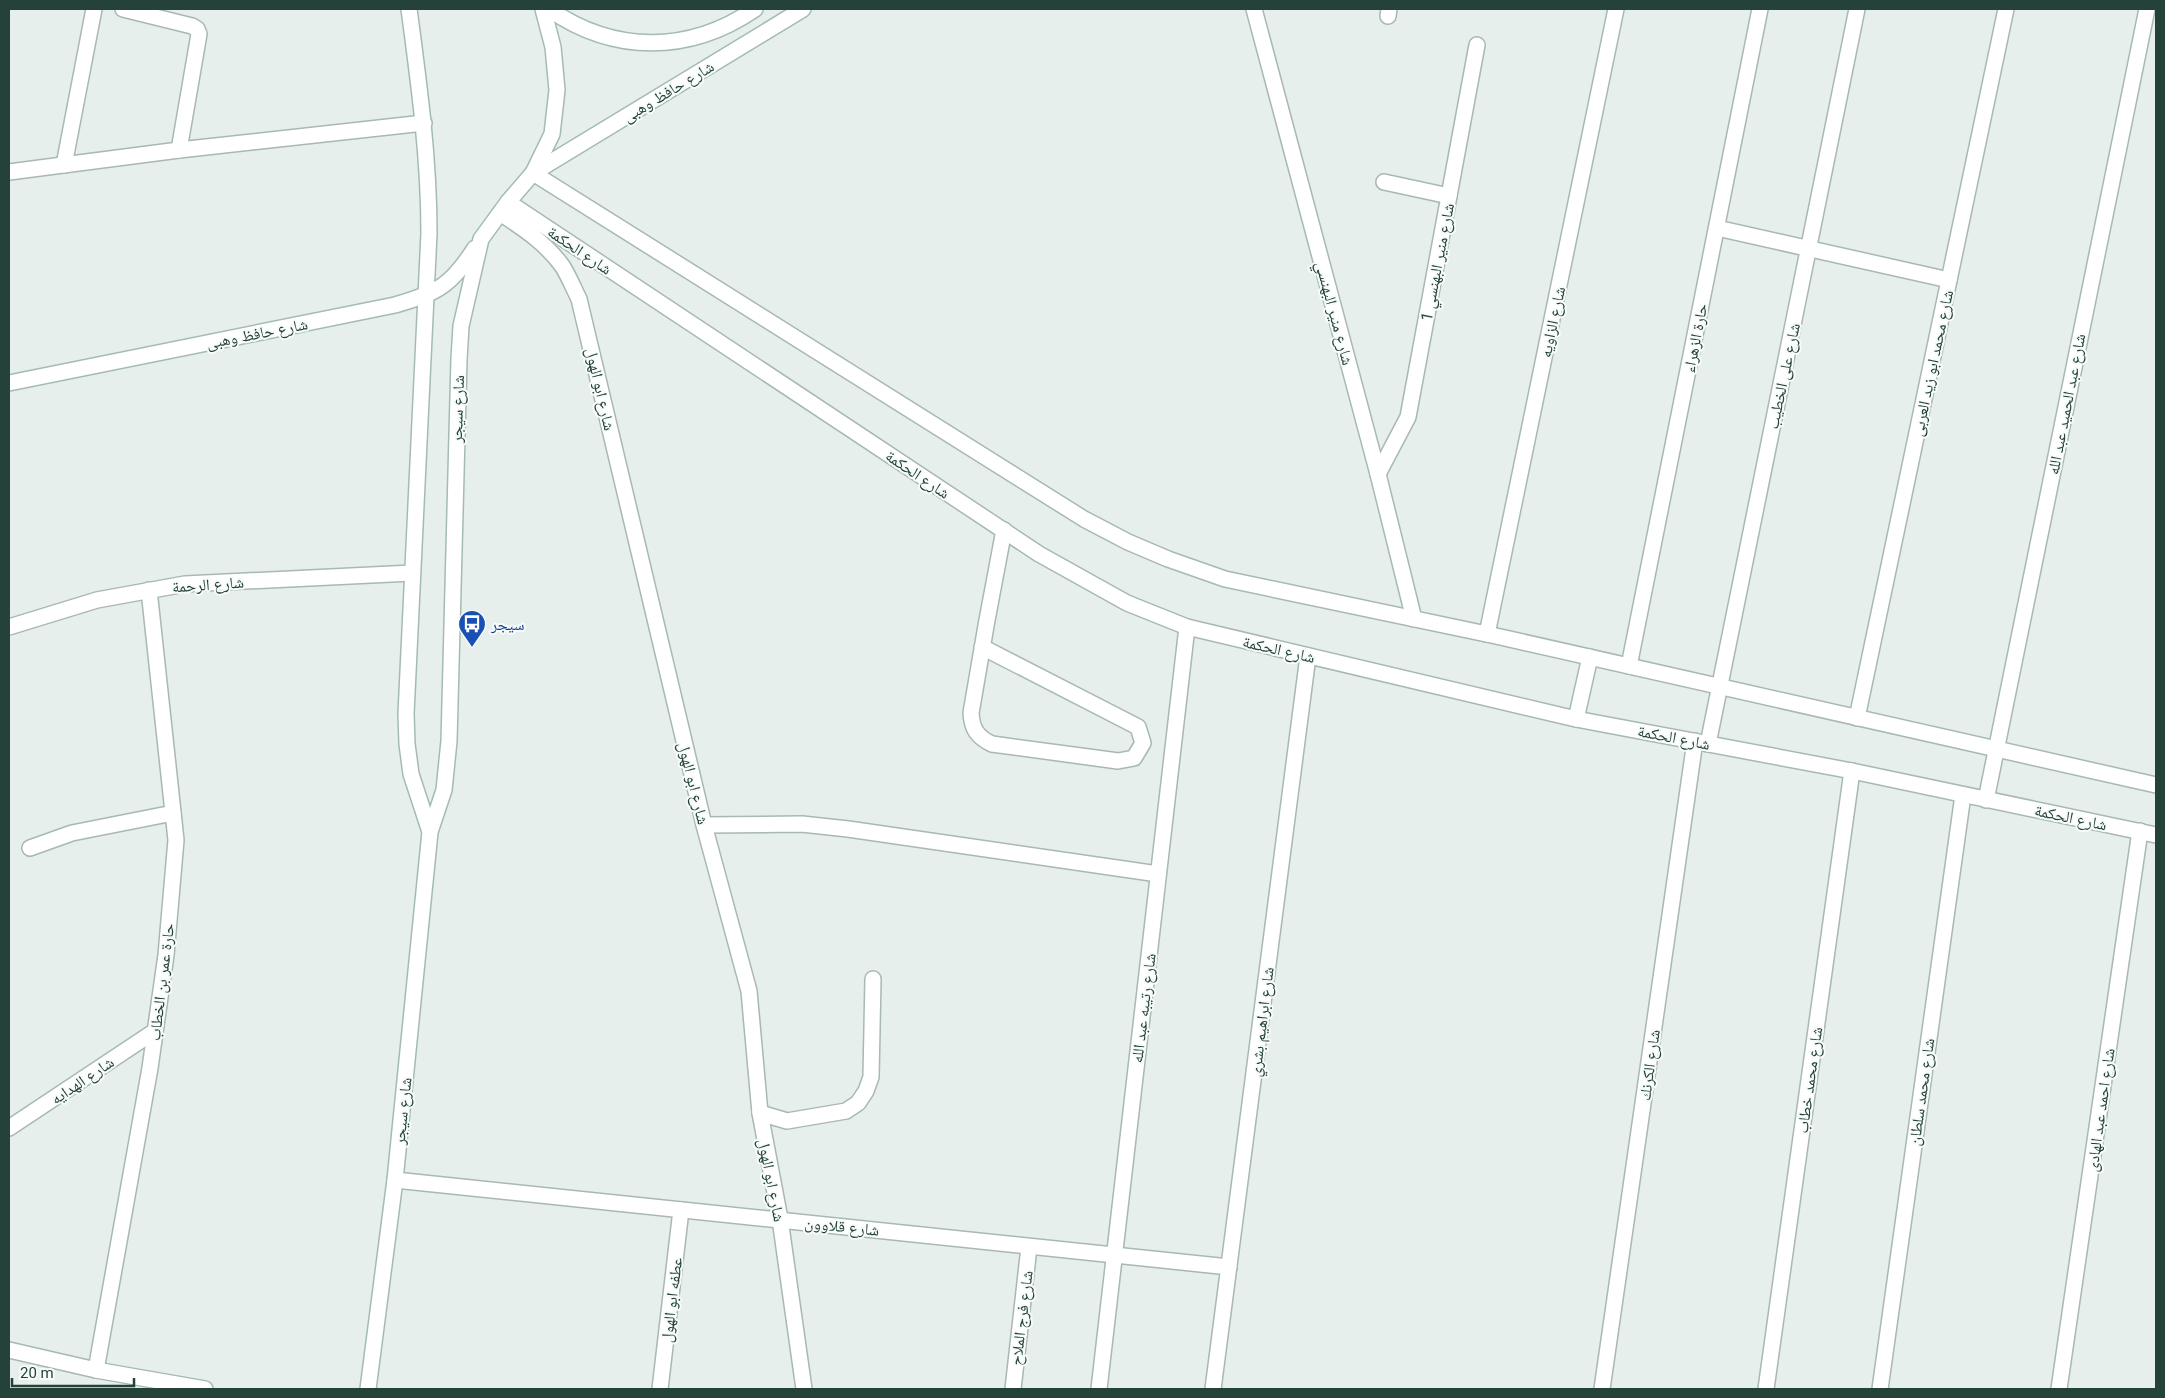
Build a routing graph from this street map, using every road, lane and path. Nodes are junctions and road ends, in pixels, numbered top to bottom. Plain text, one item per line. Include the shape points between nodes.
1 (94, 9) edge
2 (123, 9) edge
3 (409, 9) edge
4 (543, 9) edge
5 (548, 9) edge
6 (755, 9) edge
7 (803, 9) edge
8 (1254, 9) edge
9 (1616, 9) edge
10 (1760, 9) edge
11 (1857, 9) edge
12 (2006, 9) edge
13 (2146, 9) edge
14 (1477, 45) dead end
15 (424, 123) junction
16 (179, 150) junction
17 (64, 165) junction
18 (9, 172) edge
19 (533, 173) junction
20 (1384, 182) dead end
21 (1449, 196) junction
22 (504, 208) junction
23 (1717, 228) junction
24 (481, 239) junction
25 (1809, 248) junction
26 (1949, 280) junction
27 (426, 296) junction
28 (9, 383) edge
29 (1378, 474) junction
30 (1004, 530) junction
31 (412, 573) junction
32 (149, 590) junction
33 (1414, 619) junction
34 (9, 627) edge
35 (1187, 627) junction
36 (1487, 634) junction
37 (982, 647) junction
38 (1308, 656) junction
39 (1590, 657) junction
40 (1629, 666) junction
41 (1719, 687) junction
42 (1857, 718) junction
43 (1576, 719) junction
44 (1702, 743) junction
45 (1997, 749) junction
46 (1852, 771) junction
47 (2156, 785) edge
48 (1963, 795) junction
49 (1986, 800) junction
50 (173, 813) junction
51 (704, 825) junction
52 (2140, 831) junction
53 (430, 832) junction
54 (2156, 835) edge
55 (30, 848) dead end
56 (1158, 874) junction
57 (873, 979) dead end
58 (155, 1031) junction
59 (760, 1113) junction
60 (9, 1128) edge
61 (395, 1180) junction
62 (681, 1210) junction
63 (780, 1219) junction
64 (1029, 1247) junction
65 (1114, 1255) junction
66 (1229, 1267) junction
67 (9, 1350) edge
68 (96, 1370) junction
69 (205, 1389) edge
70 (368, 1389) edge
71 (660, 1389) edge
72 (804, 1389) edge
73 (1013, 1389) edge
74 (1099, 1389) edge
75 (1213, 1389) edge
76 (1602, 1389) edge
77 (1766, 1389) edge
78 (1880, 1389) edge
79 (2059, 1389) edge

1 - 17 street
2 - 16 street via 198,30
3 - 15 street, شارع سيجر
4 - 19 street, شارع سيجر via 553,47 557,90 552,134
5 - 6 street, شارع حافظ وهبى via 570,24 625,42 663,43 704,35
7 - 19 street, شارع حافظ وهبى
8 - 29 street, شارع منير البهنسي
9 - 36 street, شارع الزاويه
10 - 23 street, حارة الزهراء
11 - 25 street, شارع على الخطيب
12 - 26 street, شارع محمد ابو زيد العربى
13 - 45 street, شارع عبد الحميد عبد الله
14 - 21 street, شارع منير البهنسي 1
15 - 16 street
15 - 27 street, شارع سيجر via 429,197
16 - 17 street
17 - 18 street
19 - 22 street, شارع سيجر
19 - 33 street via 1084,519 1128,542 1226,579
20 - 21 street
21 - 29 street, شارع منير البهنسي 1 via 1408,417
22 - 24 street, شارع سيجر
22 - 30 street, شارع الحكمة
22 - 51 street, شارع ابو الهول via 563,267 579,299
23 - 25 street
23 - 40 street, حارة الزهراء
24 - 27 street, شارع حافظ وهبى via 462,269
24 - 53 street, شارع سيجر via 460,342 449,741 444,790
25 - 26 street
25 - 41 street, شارع على الخطيب
26 - 42 street, شارع محمد ابو زيد العربى
27 - 28 street, شارع حافظ وهبى via 395,306
27 - 31 street, شارع سيجر
29 - 33 street, شارع منير البهنسي
30 - 35 street, شارع الحكمة via 1039,554 1127,603
30 - 37 street
31 - 32 street, شارع الرحمة via 185,584
31 - 53 street, شارع سيجر via 407,744 411,774
32 - 34 street, شارع الرحمة via 97,600
32 - 50 street, حارة عمر بن الخطاب
33 - 36 street
35 - 38 street, شارع الحكمة
35 - 56 street, شارع رتيبه عبد الله
36 - 39 street
37 - 37 street via 971,714 976,734 983,740 992,744 1118,762 1134,758 1143,744 1138,728
38 - 43 street, شارع الحكمة
38 - 66 street, شارع ابراهيم بشري
39 - 40 street
39 - 43 street
40 - 41 street
41 - 42 street
41 - 44 street, شارع على الخطيب
42 - 45 street
43 - 44 street, شارع الحكمة
44 - 46 street, شارع الحكمة
44 - 76 street, شارع الكرنك
45 - 47 street
45 - 49 street, شارع عبد الحميد عبد الله
46 - 48 street, شارع الحكمة
46 - 77 street, شارع محمد خطاب
48 - 49 street, شارع الحكمة
48 - 78 street, شارع محمد سلطان
49 - 52 street, شارع الحكمة
50 - 55 street via 72,833
50 - 58 street, حارة عمر بن الخطاب via 176,840 166,955
51 - 56 street via 802,824 830,827
51 - 59 street, شارع ابو الهول via 749,991
52 - 54 street, شارع الحكمة
52 - 79 street, شارع احمد عبد الهادى
53 - 61 street, شارع سيجر
56 - 65 street, شارع رتيبه عبد الله
57 - 59 street via 871,1077 858,1103 846,1111 787,1121
58 - 60 street, شارع الهدايه
58 - 68 street, حارة عمر بن الخطاب
59 - 63 street, شارع ابو الهول
61 - 62 street, شارع قلاوون
61 - 70 street, شارع سيجر
62 - 63 street, شارع قلاوون
62 - 71 street, عطفه ابو الهول
63 - 64 street, شارع قلاوون
63 - 72 street, شارع ابو الهول
64 - 65 street, شارع قلاوون
64 - 73 street, شارع فرج الملاح
65 - 66 street, شارع قلاوون
65 - 74 street, شارع رتيبه عبد الله
66 - 75 street, شارع ابراهيم بشري
67 - 68 street
68 - 69 street

